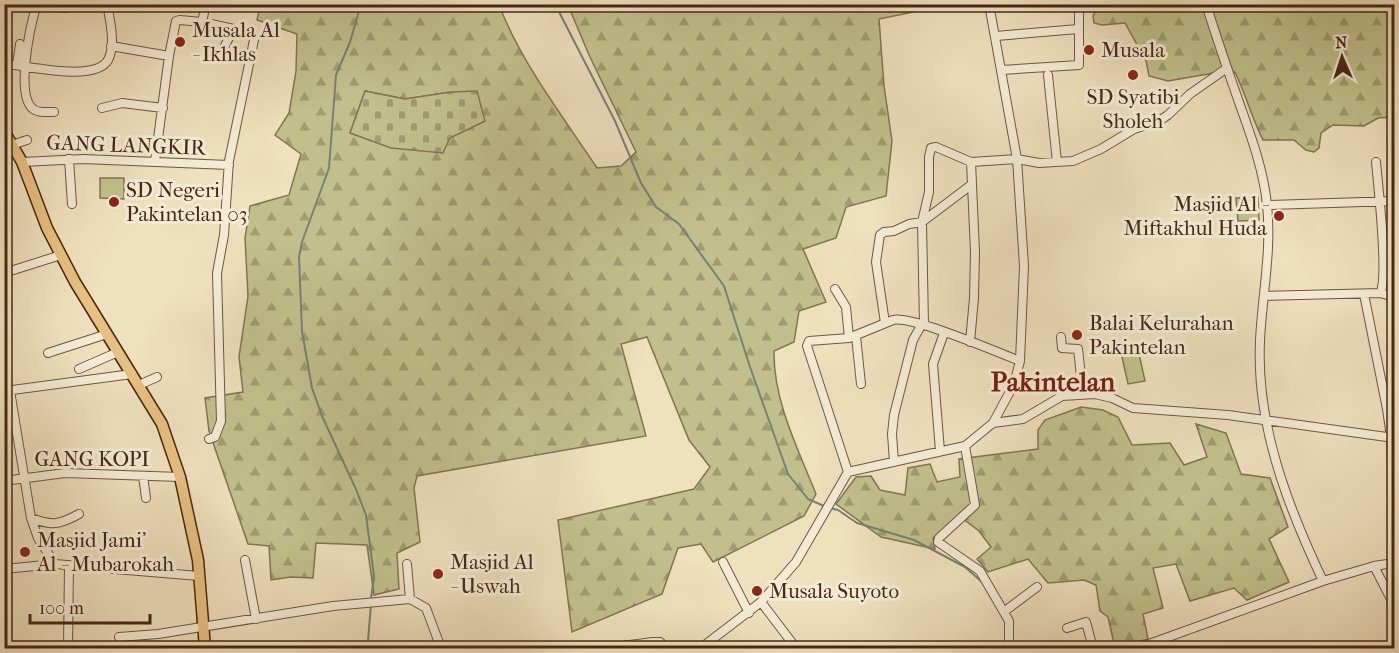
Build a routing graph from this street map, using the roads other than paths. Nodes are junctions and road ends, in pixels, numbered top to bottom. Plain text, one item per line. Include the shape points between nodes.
1 (107, 4) edge
2 (206, 4) edge
3 (989, 4) edge
4 (1079, 4) edge
5 (1206, 4) edge
6 (66, 8) dead end
7 (202, 22) junction
8 (233, 29) junction
9 (1078, 29) junction
10 (996, 36) junction
11 (20, 44) dead end
12 (111, 46) junction
13 (223, 50) dead end
14 (169, 56) junction
15 (4, 64) edge
16 (21, 66) junction
17 (1227, 68) junction
18 (1001, 70) junction
19 (1048, 75) dead end
20 (102, 108) dead end
21 (163, 108) junction
22 (54, 112) dead end
23 (4, 131) edge
24 (27, 140) dead end
25 (12, 145) junction
26 (69, 159) junction
27 (1017, 159) junction
28 (155, 161) junction
29 (21, 162) junction
30 (970, 162) junction
31 (1057, 162) junction
32 (1376, 162) dead end
33 (229, 165) junction
34 (971, 185) junction
35 (1380, 201) junction
36 (1395, 201) edge
37 (72, 204) dead end
38 (1267, 205) junction
39 (922, 222) junction
40 (61, 255) junction
41 (4, 273) edge
42 (835, 289) dead end
43 (1380, 293) junction
44 (1364, 294) junction
45 (1264, 296) junction
46 (1395, 297) edge
47 (885, 324) junction
48 (923, 325) junction
49 (944, 333) junction
50 (107, 334) junction
51 (852, 337) junction
52 (1061, 337) dead end
53 (970, 342) junction
54 (118, 352) junction
55 (48, 353) dead end
56 (1020, 361) junction
57 (79, 369) dead end
58 (132, 374) junction
59 (157, 378) dead end
60 (861, 384) dead end
61 (139, 386) junction
62 (7, 391) edge
63 (1083, 394) junction
64 (1267, 420) junction
65 (993, 423) junction
66 (1393, 437) edge
67 (209, 439) dead end
68 (965, 446) junction
69 (939, 452) junction
70 (894, 462) junction
71 (848, 472) junction
72 (143, 476) junction
73 (24, 477) junction
74 (180, 477) junction
75 (4, 481) edge
76 (146, 498) dead end
77 (79, 514) dead end
78 (30, 518) junction
79 (1395, 526) edge
80 (245, 560) dead end
81 (723, 562) dead end
82 (1395, 563) edge
83 (55, 564) junction
84 (407, 564) dead end
85 (69, 565) junction
86 (1374, 566) junction
87 (4, 568) edge
88 (199, 576) junction
89 (1323, 581) junction
90 (1037, 587) dead end
91 (410, 599) junction
92 (761, 602) junction
93 (1395, 605) edge
94 (1005, 611) junction
95 (749, 613) junction
96 (255, 619) junction
97 (203, 626) junction
98 (1067, 628) dead end
99 (119, 637) dead end
100 (68, 647) edge
101 (47, 648) edge
102 (205, 648) edge
103 (441, 648) edge
104 (606, 648) edge
105 (667, 648) edge
106 (701, 648) edge
107 (796, 648) edge
108 (1009, 648) edge
109 (1093, 648) edge
110 (1141, 648) edge

1 - 12 street
2 - 7 street
3 - 10 street
4 - 9 street
5 - 17 street
6 - 16 street via 36,7
7 - 8 street
7 - 14 street via 176,21
8 - 13 street
8 - 33 street via 252,33 254,40
9 - 10 street
9 - 18 street via 1079,65
10 - 18 street
11 - 16 street
12 - 14 street
12 - 16 street via 108,60 92,70
14 - 21 street
15 - 16 street
16 - 22 street via 30,106 36,111
17 - 31 street via 1159,121 1134,129 1083,157
17 - 38 street via 1251,138
18 - 27 street
19 - 31 street
20 - 21 street via 122,103
21 - 28 street
23 - 25 main road
24 - 25 street
25 - 29 main road
26 - 28 street, GANG LANGKIR
26 - 29 street, GANG LANGKIR
26 - 37 street
27 - 30 street
27 - 31 street
27 - 56 street via 1024,266
28 - 33 street, GANG LANGKIR
29 - 40 main road
30 - 34 street
30 - 39 street via 931,148 929,192
32 - 35 street
33 - 67 street via 218,273 221,421 215,437
34 - 39 street
34 - 53 street via 975,252
35 - 36 street
35 - 38 street
35 - 43 street
38 - 45 street
39 - 47 street via 880,235 876,262
39 - 48 street
40 - 41 street
40 - 50 main road
42 - 51 street via 846,307
43 - 44 street
43 - 46 street
44 - 45 street
44 - 66 street
45 - 64 street via 1260,363
47 - 48 street via 901,319
47 - 51 street
48 - 49 street
48 - 70 street via 913,340 894,415
49 - 53 street
49 - 69 street via 933,364
50 - 54 main road
50 - 55 street
51 - 60 street
51 - 71 street via 809,341 807,346
52 - 63 street via 1062,348 1078,349
53 - 56 street
54 - 57 street
54 - 58 main road
56 - 65 street via 1014,384
58 - 61 main road
58 - 62 street
59 - 61 street
61 - 74 main road via 162,424
62 - 73 street
63 - 64 street via 1112,398 1133,408
63 - 65 street via 1062,396 1023,419
64 - 66 street
64 - 89 street via 1280,475
65 - 68 street
66 - 79 street
68 - 69 street
68 - 94 street via 975,505 938,542 980,571
69 - 70 street
70 - 71 street
71 - 92 street via 796,562
72 - 73 street, GANG KOPI via 65,473
72 - 74 street, GANG KOPI
72 - 76 street
73 - 75 street, GANG KOPI
73 - 78 street
74 - 88 main road
77 - 78 street via 54,525
78 - 83 street
80 - 96 street
81 - 95 street
82 - 86 street
83 - 85 street
83 - 87 street
84 - 91 street
85 - 88 street
85 - 100 street
86 - 89 street
86 - 93 street
88 - 97 main road
89 - 110 street
90 - 94 street
91 - 96 street
91 - 103 street via 426,608
92 - 95 street
92 - 107 street
94 - 108 street via 1010,625
95 - 106 street
96 - 97 street
97 - 99 street
97 - 102 main road
98 - 109 street via 1086,622
100 - 101 street
104 - 105 street via 657,642

